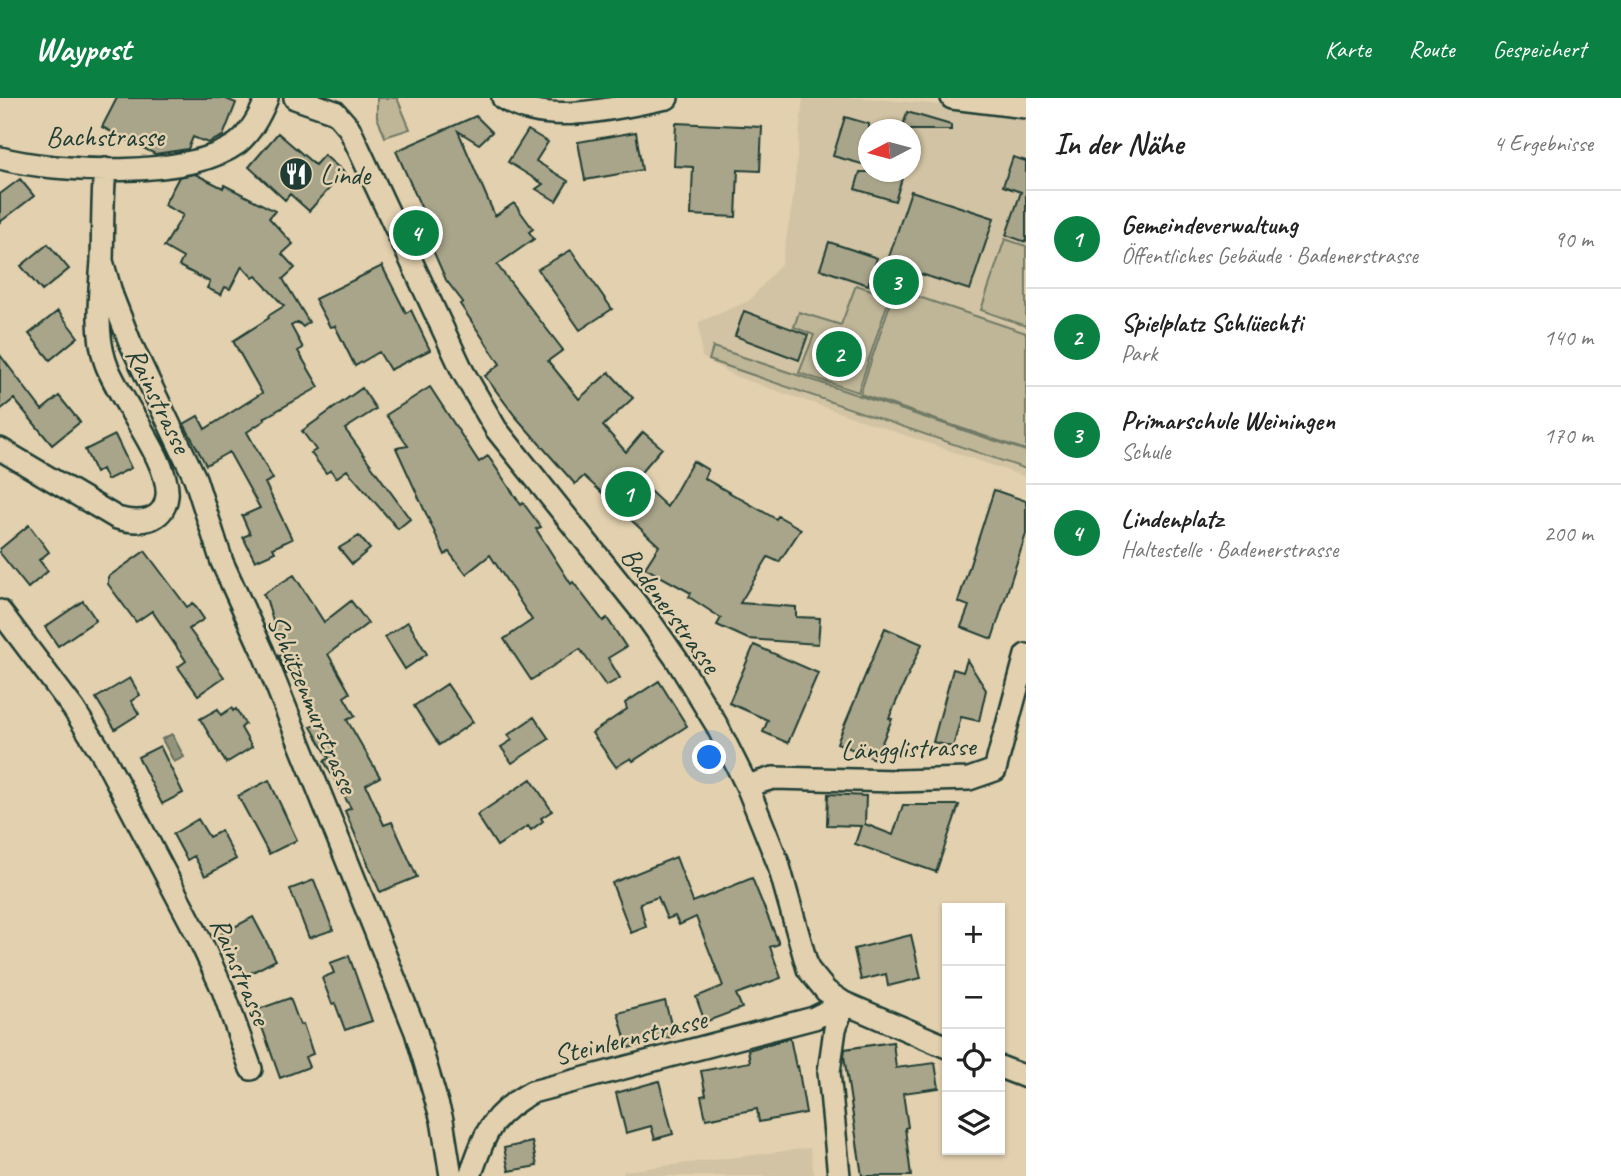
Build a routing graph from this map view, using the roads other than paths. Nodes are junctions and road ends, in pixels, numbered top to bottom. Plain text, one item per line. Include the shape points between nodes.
1 (267, 98) edge
2 (295, 98) edge
3 (503, 98) edge
4 (667, 98) edge
5 (952, 98) edge
6 (339, 105) edge
7 (1026, 107) edge
8 (0, 159) edge
9 (105, 169) junction
10 (102, 261) junction
11 (0, 449) edge
12 (0, 611) edge
13 (1026, 655) edge
14 (747, 786) junction
15 (844, 1003) junction
16 (942, 1045) edge
17 (251, 1069) dead end
18 (1005, 1069) edge
19 (1026, 1077) edge
20 (451, 1176) edge
21 (470, 1176) edge
22 (839, 1176) edge

1 - 9 street, Bachstrasse via 239,142 223,152 154,169
2 - 6 street
3 - 4 street via 536,110 571,113
5 - 7 street
6 - 14 street, Badenerstrasse via 463,372 496,429 656,630 716,724
8 - 9 street, Bachstrasse
9 - 10 street, Rainstrasse
10 - 11 street, Rainstrasse via 104,360 162,468 167,500 147,521 117,518
10 - 20 street, Schützenmurstrasse via 130,342 195,478 222,562 263,652 416,1032 442,1120
12 - 17 street, Rainstrasse via 103,755 198,936
13 - 14 street, Längglistrasse via 995,770 987,775 909,780 773,778
14 - 15 street, Badenerstrasse via 778,863 808,969 826,991
15 - 16 street, Badenerstrasse
15 - 21 street, Steinlernstrasse via 814,1018 532,1092 492,1122
15 - 22 street via 835,1029 830,1072
18 - 19 street

